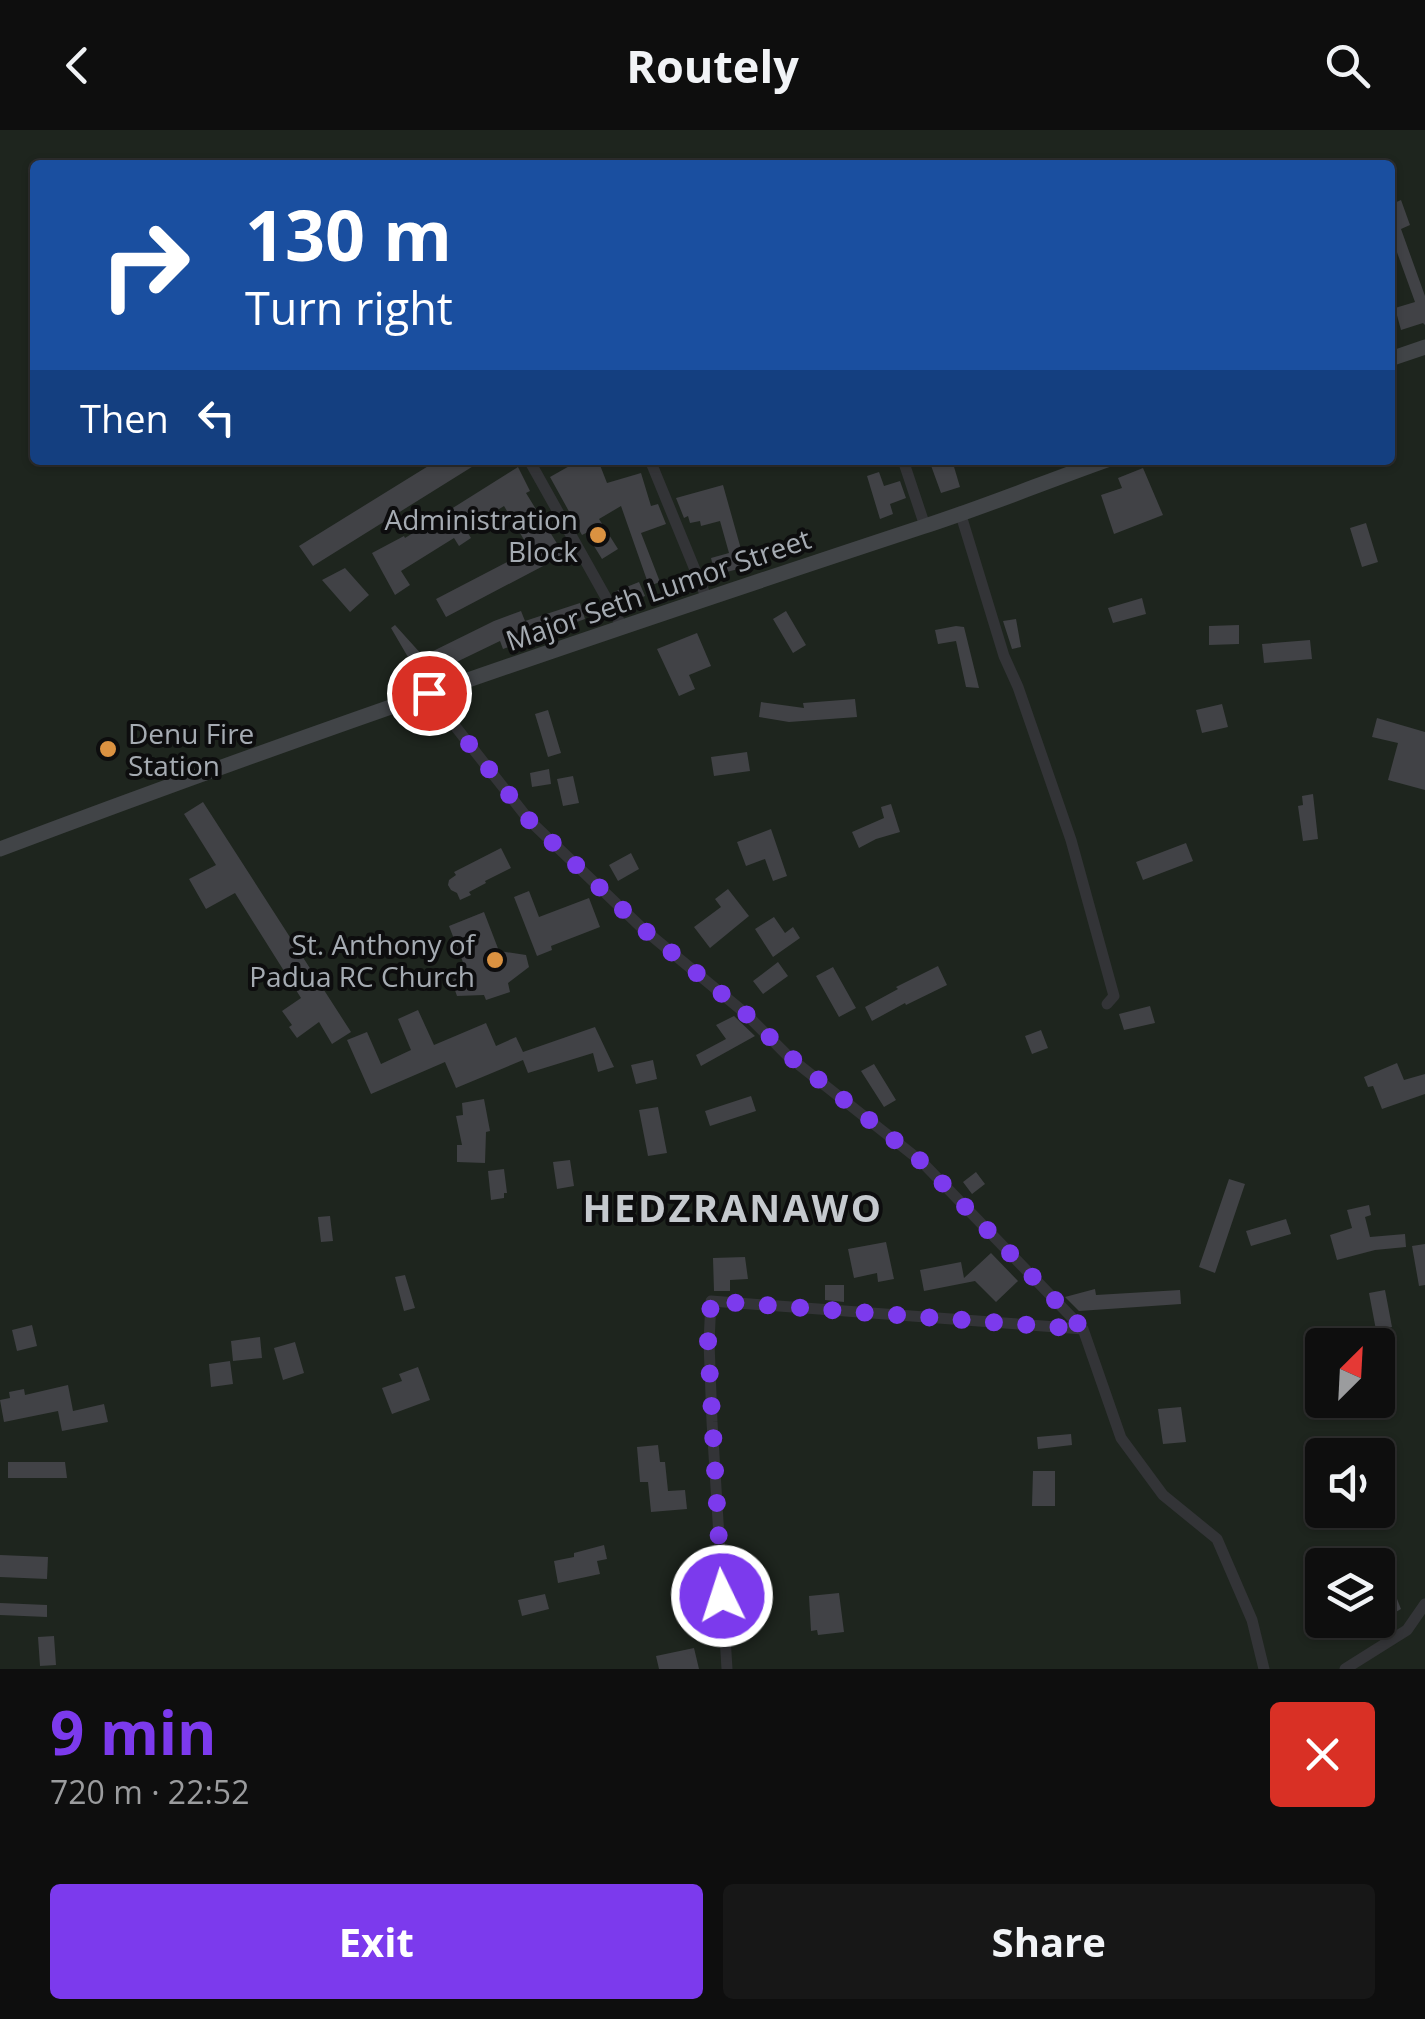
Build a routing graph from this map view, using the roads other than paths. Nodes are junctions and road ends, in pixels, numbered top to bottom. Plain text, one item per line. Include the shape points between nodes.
1 (1425, 347) edge
2 (1395, 357) edge
3 (532, 465) edge
4 (652, 465) edge
5 (905, 465) edge
6 (1093, 465) edge
7 (960, 512) junction
8 (925, 526) junction
9 (707, 599) junction
10 (623, 628) junction
11 (429, 693) junction
12 (0, 849) edge
13 (1107, 1004) dead end
14 (1083, 1329) junction
15 (1425, 1604) edge
16 (727, 1669) edge
17 (1264, 1669) edge
18 (1345, 1669) edge

1 - 2 main road
3 - 10 street
4 - 9 street
5 - 8 street
6 - 7 main road, Major Seth Lumor Street
7 - 8 main road, Major Seth Lumor Street
7 - 13 street via 1071,840 1114,996
8 - 9 main road, Major Seth Lumor Street
9 - 10 main road, Major Seth Lumor Street
10 - 11 main road, Major Seth Lumor Street
11 - 12 main road, Major Seth Lumor Street
11 - 14 street via 529,820 789,1056 922,1162
14 - 16 street via 711,1301
14 - 17 street via 1121,1438 1164,1495 1217,1538 1252,1620
15 - 18 street via 1407,1630

